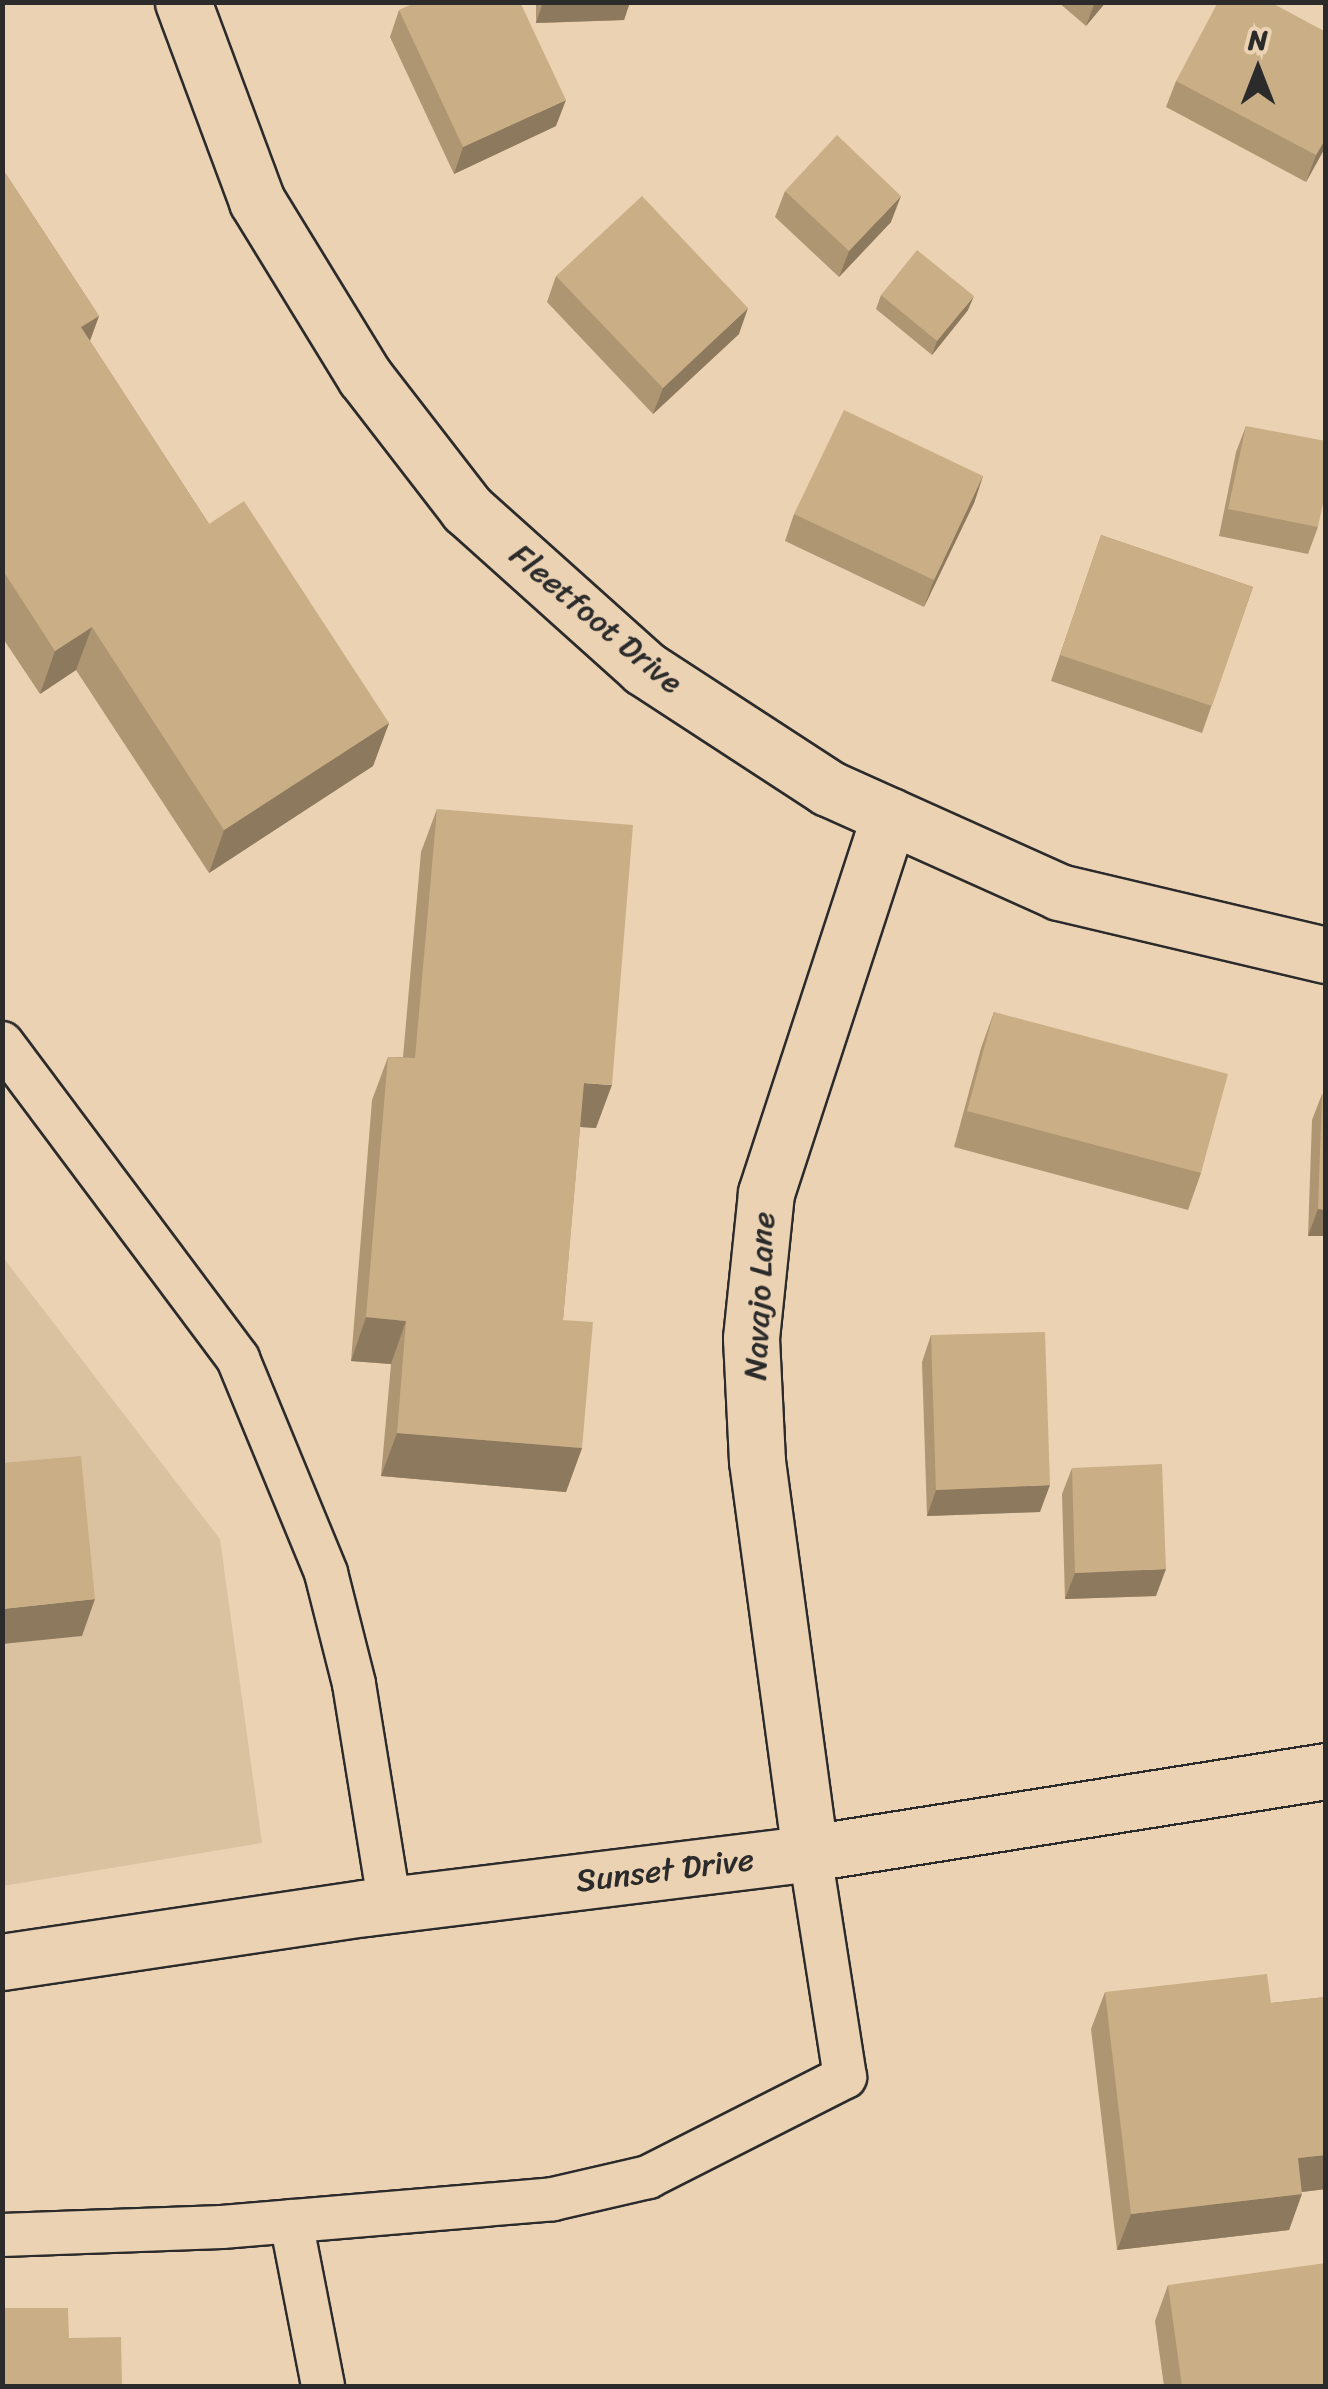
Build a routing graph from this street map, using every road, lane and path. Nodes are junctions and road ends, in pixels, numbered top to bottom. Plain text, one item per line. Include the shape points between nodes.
1 (183, 2) edge
2 (889, 816) junction
3 (1326, 955) edge
4 (2, 1042) edge
5 (1326, 1771) edge
6 (810, 1853) junction
7 (390, 1906) junction
8 (2, 1962) edge
9 (291, 2221) junction
10 (2, 2235) edge
11 (323, 2386) edge

1 - 2 street, Fleetfoot Drive via 257,201 364,376 467,509 644,668 828,788
2 - 3 street, Fleetfoot Drive via 1060,892
2 - 6 street, Navajo Lane via 766,1193 751,1338 757,1461
4 - 7 lane via 238,1360 259,1406 326,1573 354,1684
5 - 6 street, Sunset Drive
6 - 7 street, Sunset Drive
6 - 9 lane via 846,2077 648,2177 554,2198
7 - 8 street, Sunset Drive
9 - 10 lane
9 - 11 lane

